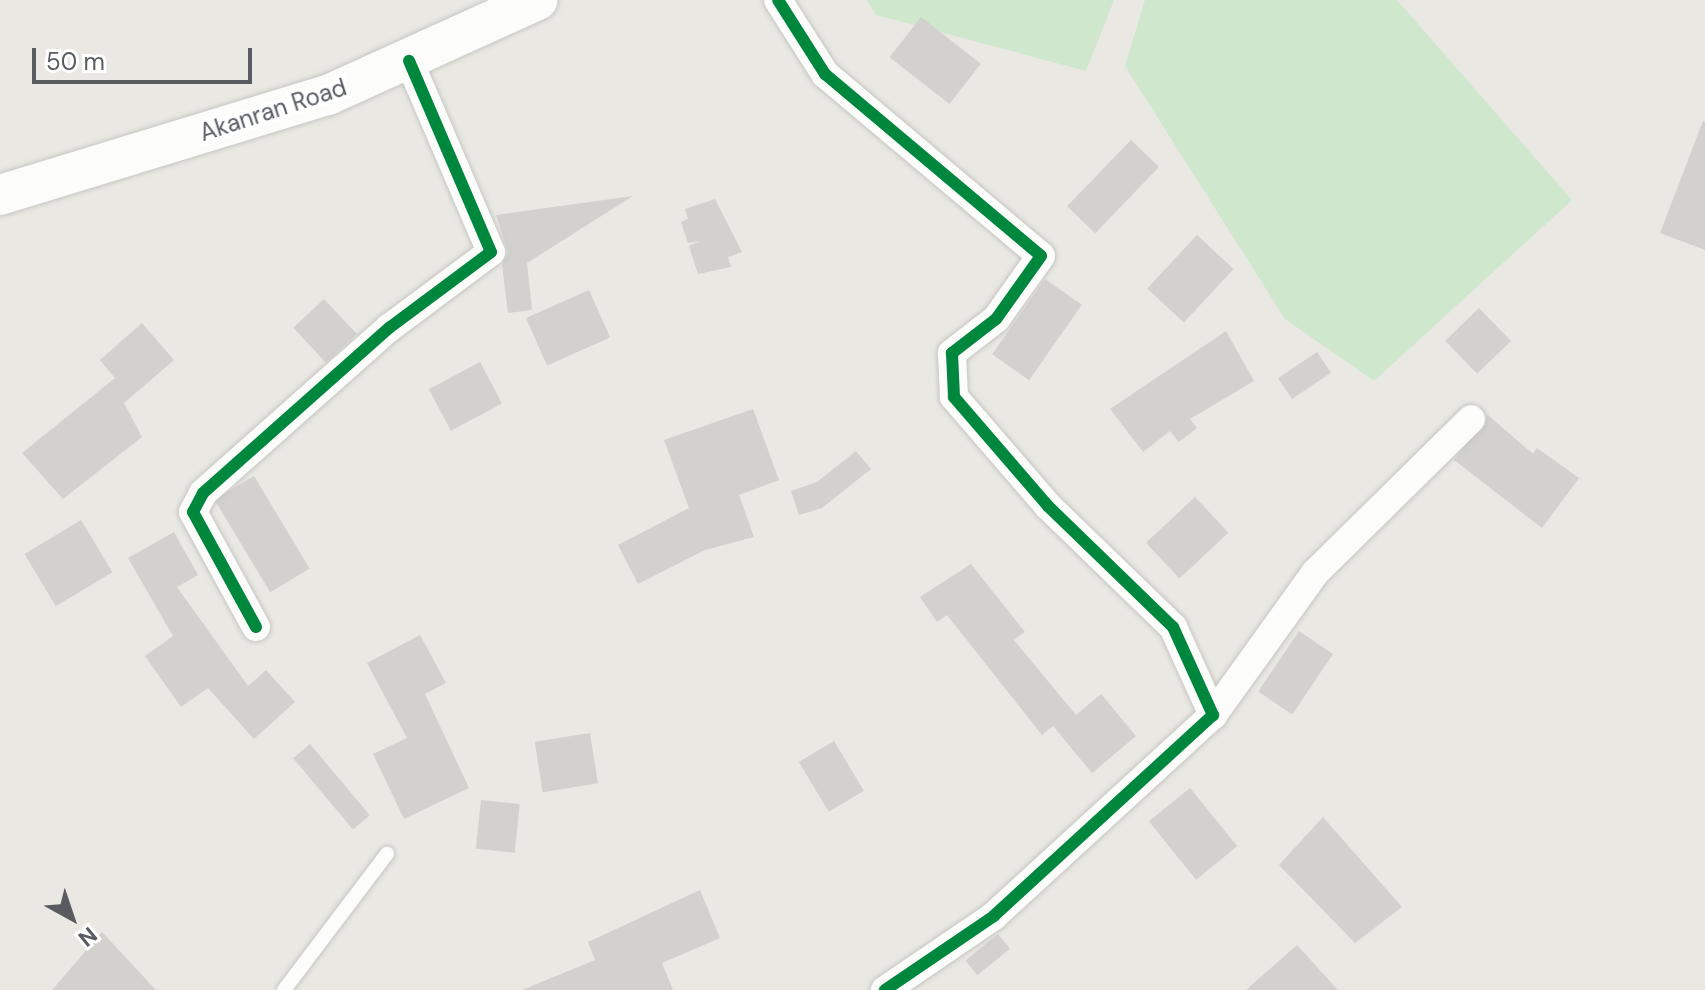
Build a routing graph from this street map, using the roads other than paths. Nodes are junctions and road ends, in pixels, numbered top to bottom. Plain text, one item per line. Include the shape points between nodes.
1 (537, 0) edge
2 (778, 0) edge
3 (409, 61) junction
4 (0, 195) edge
5 (1471, 419) dead end
6 (256, 627) dead end
7 (1213, 715) junction
8 (387, 854) dead end
9 (284, 990) edge
10 (885, 990) edge

1 - 3 main road, Akanran Road
2 - 7 street via 825,74 1041,256 996,319 952,353 954,397 1048,506 1173,627
3 - 4 main road, Akanran Road via 328,95
3 - 6 street via 491,252 389,328 203,493 193,512
5 - 7 street via 1315,573
7 - 10 street via 994,916
8 - 9 lane

